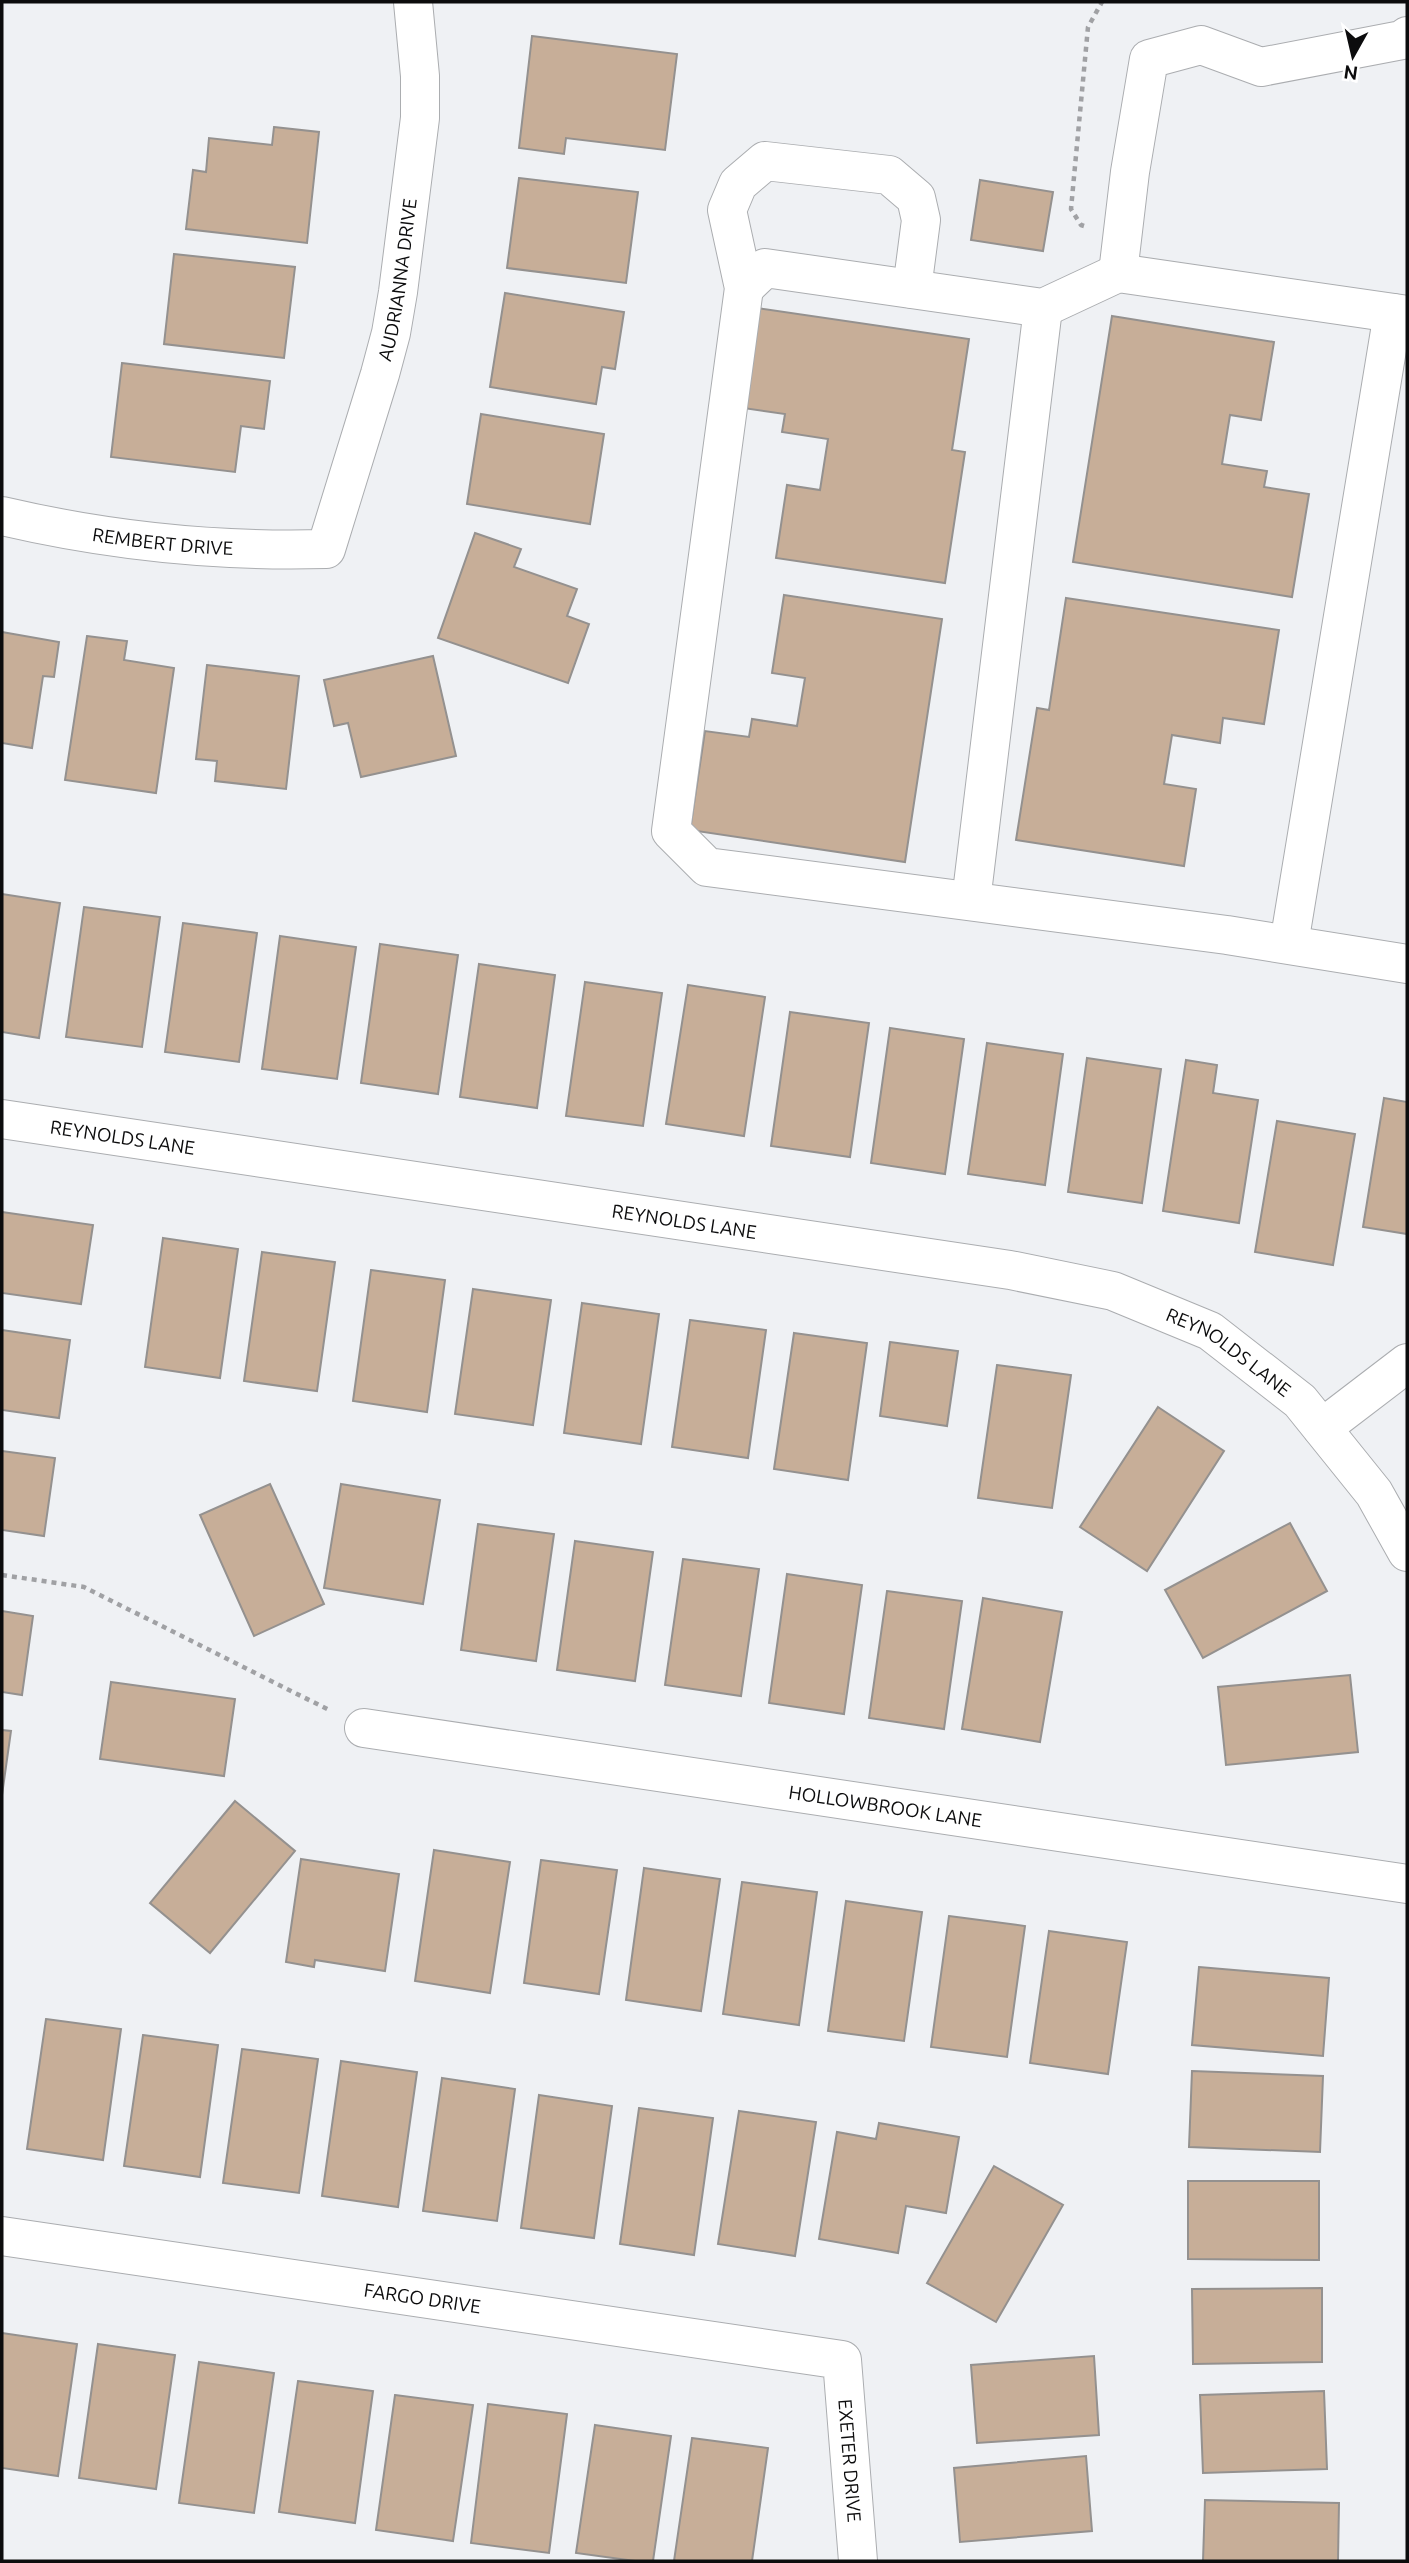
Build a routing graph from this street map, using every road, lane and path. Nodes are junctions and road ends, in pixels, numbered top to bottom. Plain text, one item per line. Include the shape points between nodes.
1 (413, 2) edge
2 (1101, 2) edge
3 (1407, 36) edge
4 (1123, 231) junction
5 (1118, 273) junction
6 (744, 288) junction
7 (912, 289) junction
8 (1043, 308) junction
9 (1400, 314) edge
10 (2, 516) edge
11 (326, 549) joint
12 (971, 901) junction
13 (1289, 944) junction
14 (1407, 964) edge
15 (2, 1119) edge
16 (1407, 1363) edge
17 (1322, 1428) junction
18 (1407, 1552) edge
19 (2, 1575) edge
20 (364, 1728) joint
21 (1407, 1884) edge
22 (2, 2236) edge
23 (842, 2360) joint
24 (858, 2561) edge

1 - 11 street, AUDRIANNA DRIVE via 420,118 398,292 380,374
2 - 4 path via 1088,27 1071,209 1081,225
3 - 4 street via 1261,68 1201,45 1149,59
4 - 5 street
5 - 8 street
5 - 9 street
6 - 7 street via 765,268
6 - 7 street via 727,210 738,184 765,161 889,175 907,190 916,198 921,220
6 - 12 street via 671,831 707,867
7 - 8 street
8 - 12 street
9 - 13 street
10 - 11 street, REMBERT DRIVE via 185,546
12 - 13 street
13 - 14 street
15 - 17 street, REYNOLDS LANE via 1010,1270 1113,1291 1210,1331 1300,1401
16 - 17 street
17 - 18 street, REYNOLDS LANE via 1374,1493
19 - 20 path via 85,1587
20 - 21 street, HOLLOWBROOK LANE
22 - 23 street, FARGO DRIVE
23 - 24 street, EXETER DRIVE

